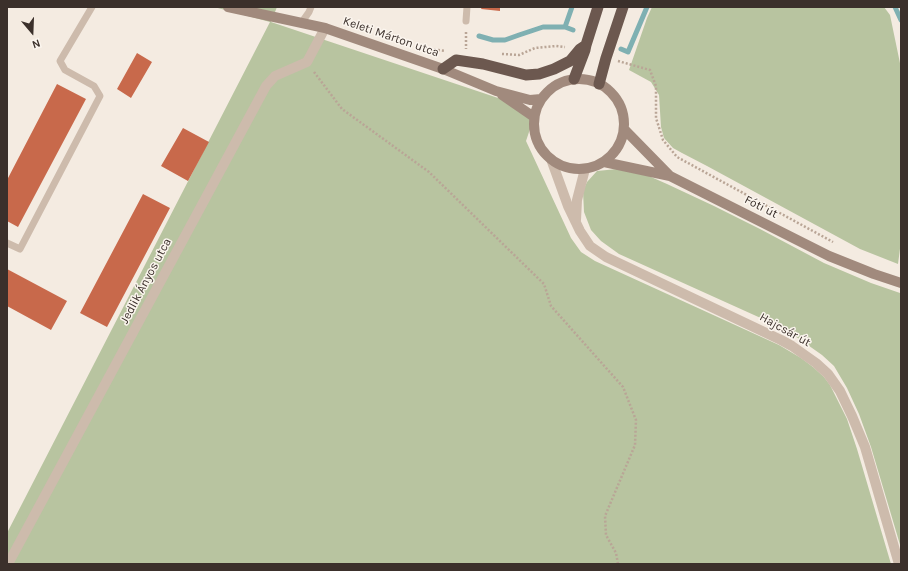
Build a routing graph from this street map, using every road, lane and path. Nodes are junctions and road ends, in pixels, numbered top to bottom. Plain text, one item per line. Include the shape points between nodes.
1 (92, 7) edge
2 (228, 7) edge
3 (311, 7) edge
4 (467, 7) edge
5 (598, 7) edge
6 (623, 7) edge
7 (466, 21) joint
8 (302, 22) junction
9 (325, 28) junction
10 (583, 47) junction
11 (425, 48) dead end
12 (446, 51) dead end
13 (466, 52) dead end
14 (497, 54) dead end
15 (606, 58) junction
16 (307, 62) junction
17 (443, 69) junction
18 (574, 80) junction
19 (599, 84) junction
20 (496, 91) junction
21 (541, 99) junction
22 (534, 117) junction
23 (624, 129) junction
24 (551, 159) junction
25 (604, 162) junction
26 (585, 169) junction
27 (670, 176) junction
28 (576, 222) junction
29 (7, 243) edge
30 (836, 243) dead end
31 (900, 283) edge
32 (8, 564) edge
33 (618, 564) edge
34 (899, 564) edge

1 - 29 lane via 60,61 65,70 94,86 100,96 20,250
2 - 8 main road, Keleti Márton utca
3 - 8 lane
4 - 7 lane
5 - 10 highway
6 - 15 highway
7 - 13 path
8 - 9 main road, Keleti Márton utca
9 - 16 street
9 - 17 main road, Keleti Márton utca
10 - 14 path via 556,46 535,48 519,55
10 - 17 highway via 570,61 554,70 539,74 526,75 456,60
10 - 18 highway via 585,50
11 - 12 path
15 - 19 highway
15 - 30 path via 650,70 656,86 656,118 663,140 677,157
16 - 32 street, Jedlik Ányos utca via 275,76 266,86
16 - 33 path via 342,109 429,172 544,284 551,306 623,387 636,420 635,445 604,516 606,535 616,553
17 - 20 main road, Keleti Márton utca
18 - 19 main road via 587,80
18 - 21 main road via 561,83
19 - 23 main road via 612,93 621,106
20 - 21 main road, Keleti Márton utca via 530,100
20 - 22 main road, Keleti Márton utca
21 - 22 main road
22 - 24 main road via 535,135 543,151
23 - 25 main road via 619,146
23 - 27 main road, Fóti út
24 - 26 main road via 564,167
24 - 28 street, Hajcsár út
25 - 26 main road
25 - 27 main road
26 - 28 street via 577,200
27 - 31 main road, Fóti út via 828,256
28 - 34 street, Hajcsár út via 590,246 606,257 781,340 828,374 840,391 865,447

